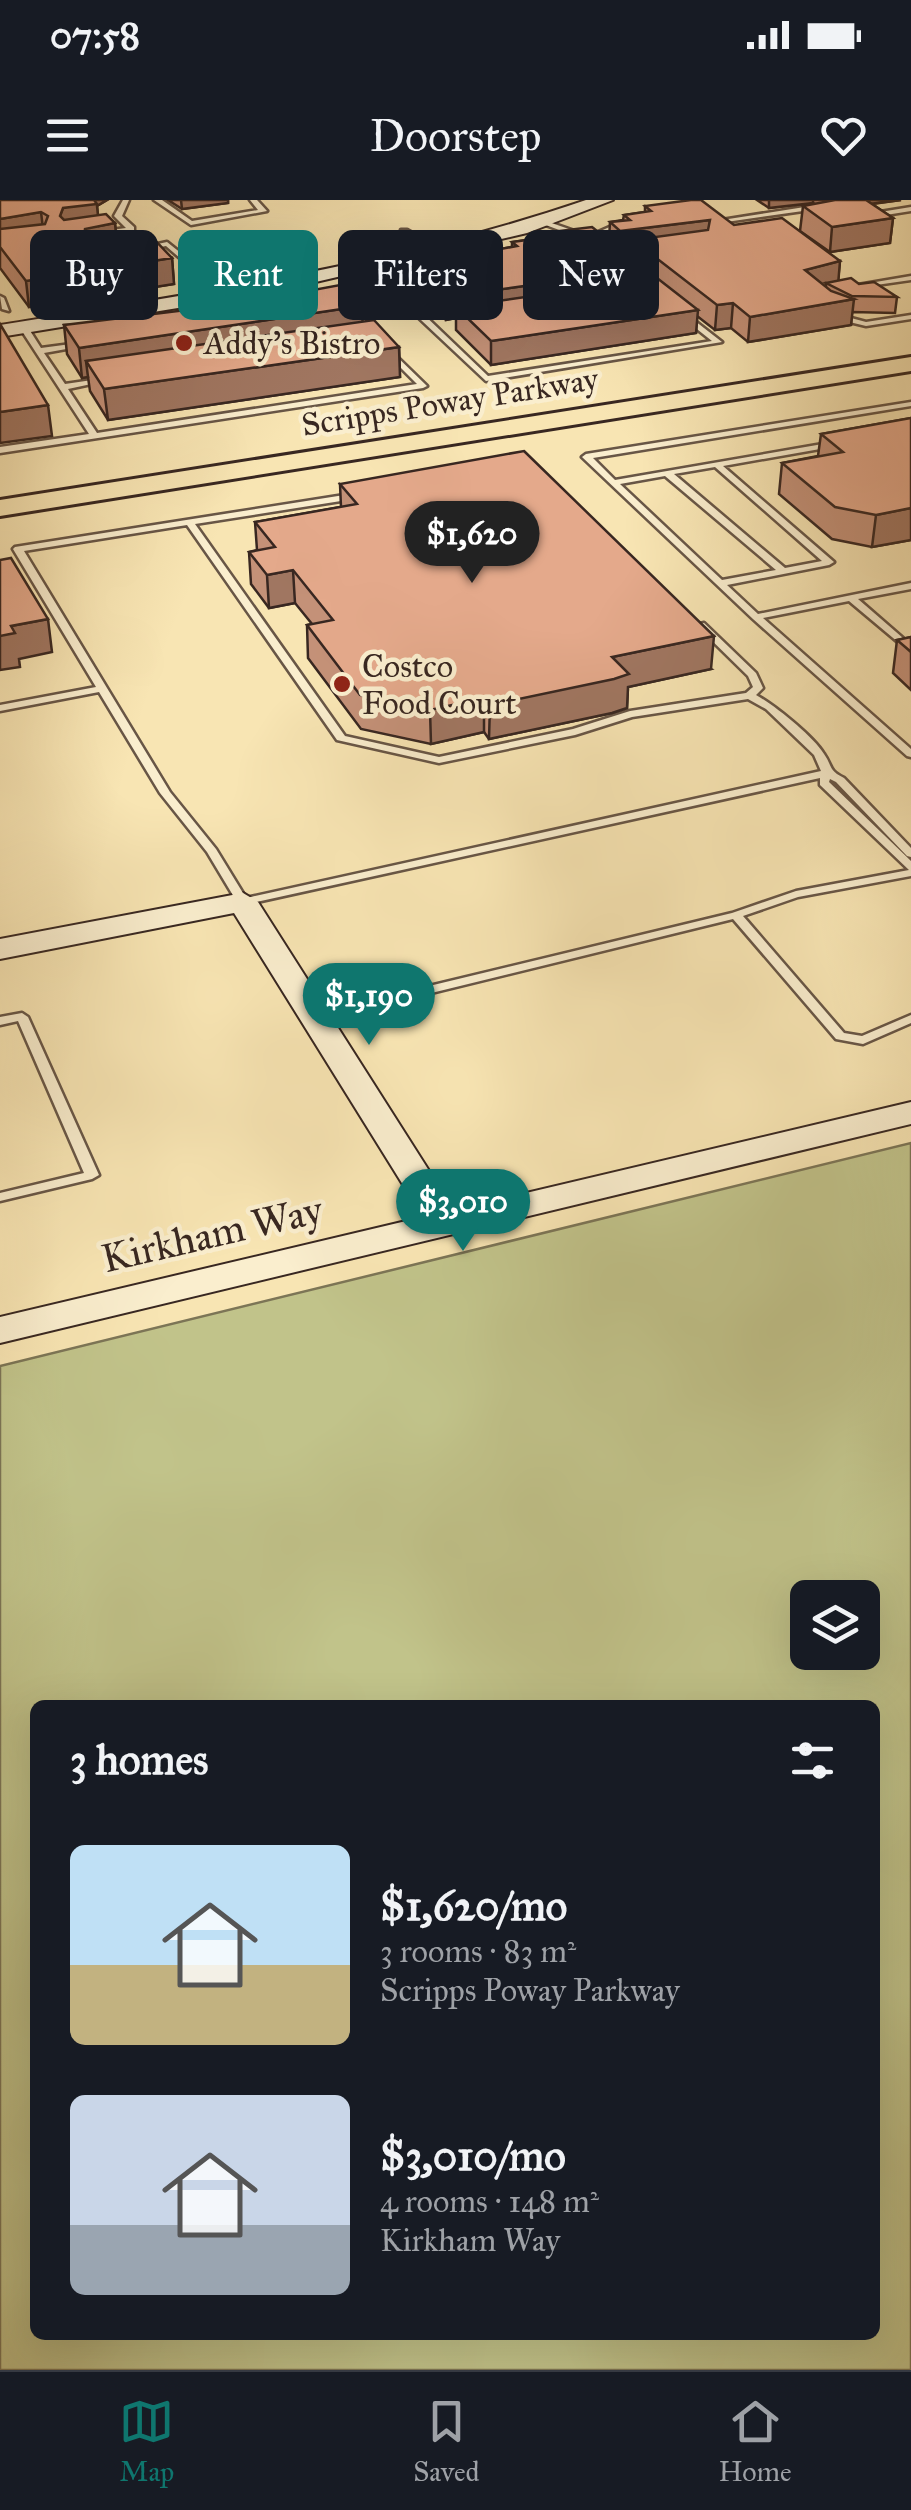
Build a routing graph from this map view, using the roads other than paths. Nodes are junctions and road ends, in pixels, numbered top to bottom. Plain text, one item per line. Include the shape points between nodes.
1 (126, 200) edge
2 (158, 200) edge
3 (252, 200) edge
4 (604, 200) edge
5 (852, 200) edge
6 (911, 209) edge
7 (713, 210) edge
8 (822, 214) edge
9 (635, 219) edge
10 (726, 220) junction
11 (546, 222) junction
12 (735, 228) edge
13 (124, 230) edge
14 (566, 230) edge
15 (610, 230) edge
16 (503, 232) edge
17 (911, 278) edge
18 (892, 281) junction
19 (853, 287) edge
20 (911, 294) edge
21 (178, 303) edge
22 (673, 306) edge
23 (826, 308) edge
24 (911, 317) edge
25 (425, 320) edge
26 (452, 325) edge
27 (24, 328) junction
28 (433, 328) junction
29 (0, 330) edge
30 (379, 342) edge
31 (91, 343) edge
32 (911, 344) edge
33 (39, 351) junction
34 (911, 364) edge
35 (118, 379) edge
36 (62, 386) junction
37 (911, 404) edge
38 (94, 436) junction
39 (852, 440) edge
40 (0, 450) edge
41 (716, 464) junction
42 (667, 472) junction
43 (616, 482) junction
44 (0, 484) edge
45 (364, 495) edge
46 (0, 508) edge
47 (188, 522) junction
48 (18, 549) junction
49 (0, 552) edge
50 (783, 571) junction
51 (722, 583) junction
52 (911, 586) edge
53 (851, 598) junction
54 (756, 617) junction
55 (696, 621) edge
56 (911, 650) edge
57 (102, 688) junction
58 (749, 696) junction
59 (0, 708) edge
60 (911, 754) edge
61 (827, 773) junction
62 (911, 854) edge
63 (911, 870) edge
64 (243, 902) junction
65 (736, 916) junction
66 (0, 950) edge
67 (313, 1018) junction
68 (911, 1018) edge
69 (0, 1021) edge
70 (911, 1113) edge
71 (0, 1198) edge
72 (445, 1224) junction
73 (0, 1330) edge

1 - 13 lane via 118,216 131,229
2 - 3 lane via 191,223 263,211
4 - 11 street
5 - 6 lane via 874,214
7 - 10 lane
8 - 10 lane via 811,208
9 - 15 lane
10 - 12 lane
11 - 14 lane
11 - 16 street
17 - 18 lane
18 - 19 lane
18 - 20 lane
21 - 27 street
22 - 28 lane via 718,342 486,379
23 - 24 lane via 860,324
25 - 28 lane
26 - 28 lane
27 - 29 street
27 - 33 lane
30 - 38 lane via 423,386
31 - 33 lane
32 - 44 main road, Scripps Poway Parkway
33 - 36 lane
34 - 46 main road, Scripps Poway Parkway
35 - 36 lane
36 - 38 lane
37 - 43 lane via 586,457
38 - 40 lane
39 - 41 lane
41 - 42 lane
41 - 50 lane via 828,562
42 - 43 lane
42 - 50 lane
43 - 51 lane
45 - 47 lane
47 - 48 lane
47 - 58 lane via 346,740 439,760 630,714
48 - 49 lane
48 - 57 lane
50 - 51 lane
51 - 54 lane
52 - 53 lane
53 - 54 lane
53 - 56 lane
54 - 60 lane
55 - 58 lane via 752,675 758,688
57 - 59 lane
57 - 64 lane via 165,793
58 - 61 lane via 770,706 819,754
61 - 62 lane
61 - 63 lane via 824,783
61 - 64 lane
63 - 65 lane via 796,894
64 - 66 street
64 - 67 street
65 - 67 lane
65 - 68 lane via 840,1036 862,1040
67 - 72 street
69 - 71 lane via 22,1017 92,1176
70 - 72 street, Kirkham Way
72 - 73 street, Kirkham Way

